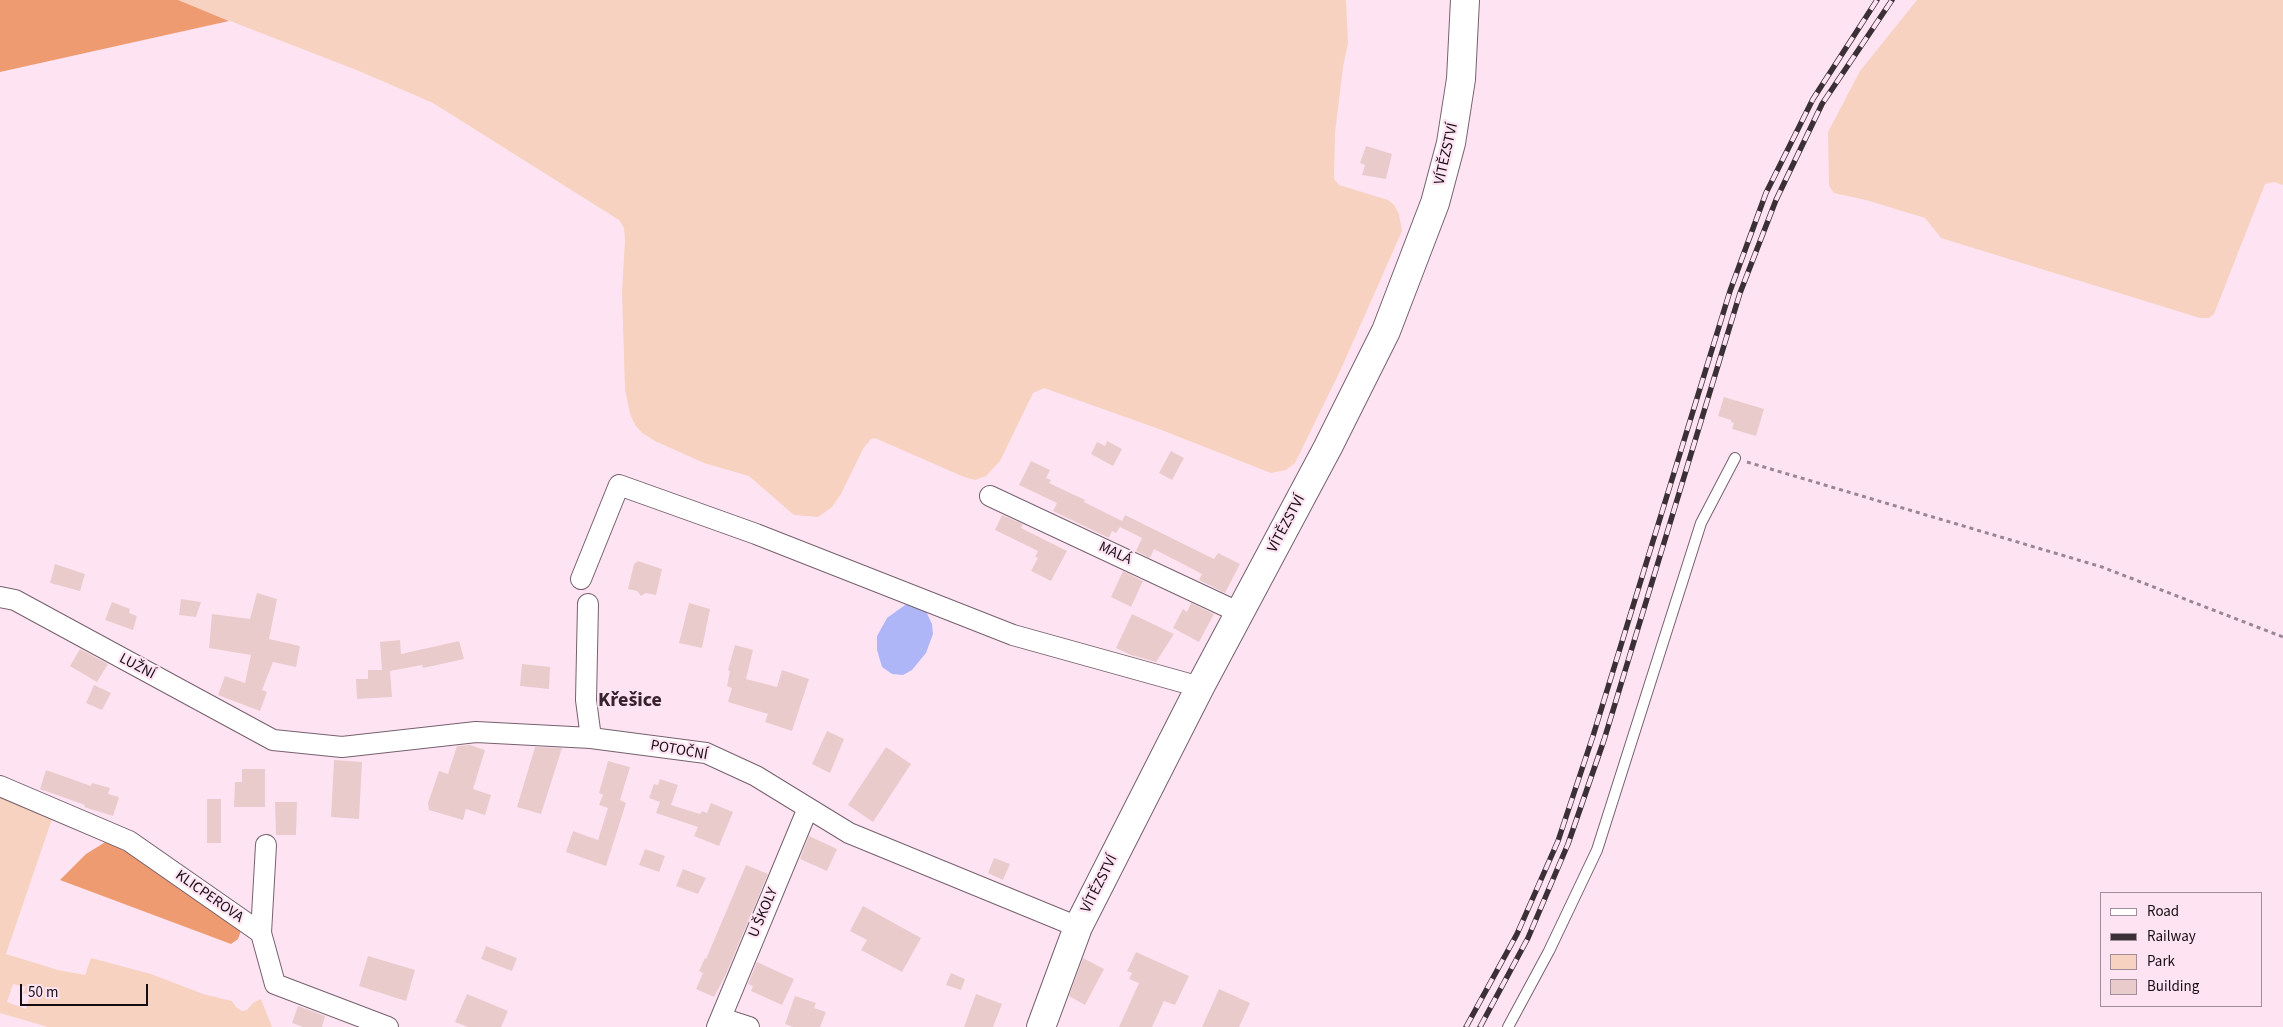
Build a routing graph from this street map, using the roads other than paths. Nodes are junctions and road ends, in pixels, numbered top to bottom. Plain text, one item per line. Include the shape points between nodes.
1 (1465, 0) edge
2 (1734, 458) road end
3 (990, 496) dead end
4 (581, 579) dead end
5 (0, 597) edge
6 (588, 604) dead end
7 (1240, 612) junction
8 (1200, 687) junction
9 (591, 738) junction
10 (273, 740) joint
11 (0, 786) edge
12 (808, 808) junction
13 (266, 845) dead end
14 (1078, 927) junction
15 (261, 933) junction
16 (719, 1022) edge
17 (388, 1027) edge
18 (749, 1027) edge
19 (1041, 1027) edge
20 (1508, 1027) edge

1 - 7 main road, VÍTĚZSTVÍ via 1462,79 1451,143 1435,203 1386,331
2 - 20 lane via 1701,523 1597,850
3 - 7 street, MALÁ
4 - 8 street via 619,485 756,534 1013,635
5 - 10 street, LUŽNÍ via 15,600
6 - 9 street via 586,700
7 - 8 main road, VÍTĚZSTVÍ
8 - 14 main road, VÍTĚZSTVÍ
9 - 10 street, POTOČNÍ via 476,732 342,747
9 - 12 street, POTOČNÍ via 706,753 756,776
11 - 15 street, KLICPEROVA via 129,841
12 - 14 street, POTOČNÍ via 849,833
12 - 16 street, U ŠKOLY
13 - 15 street
14 - 19 main road, VÍTĚZSTVÍ
15 - 17 street via 275,984
16 - 18 street, U ŠKOLY

